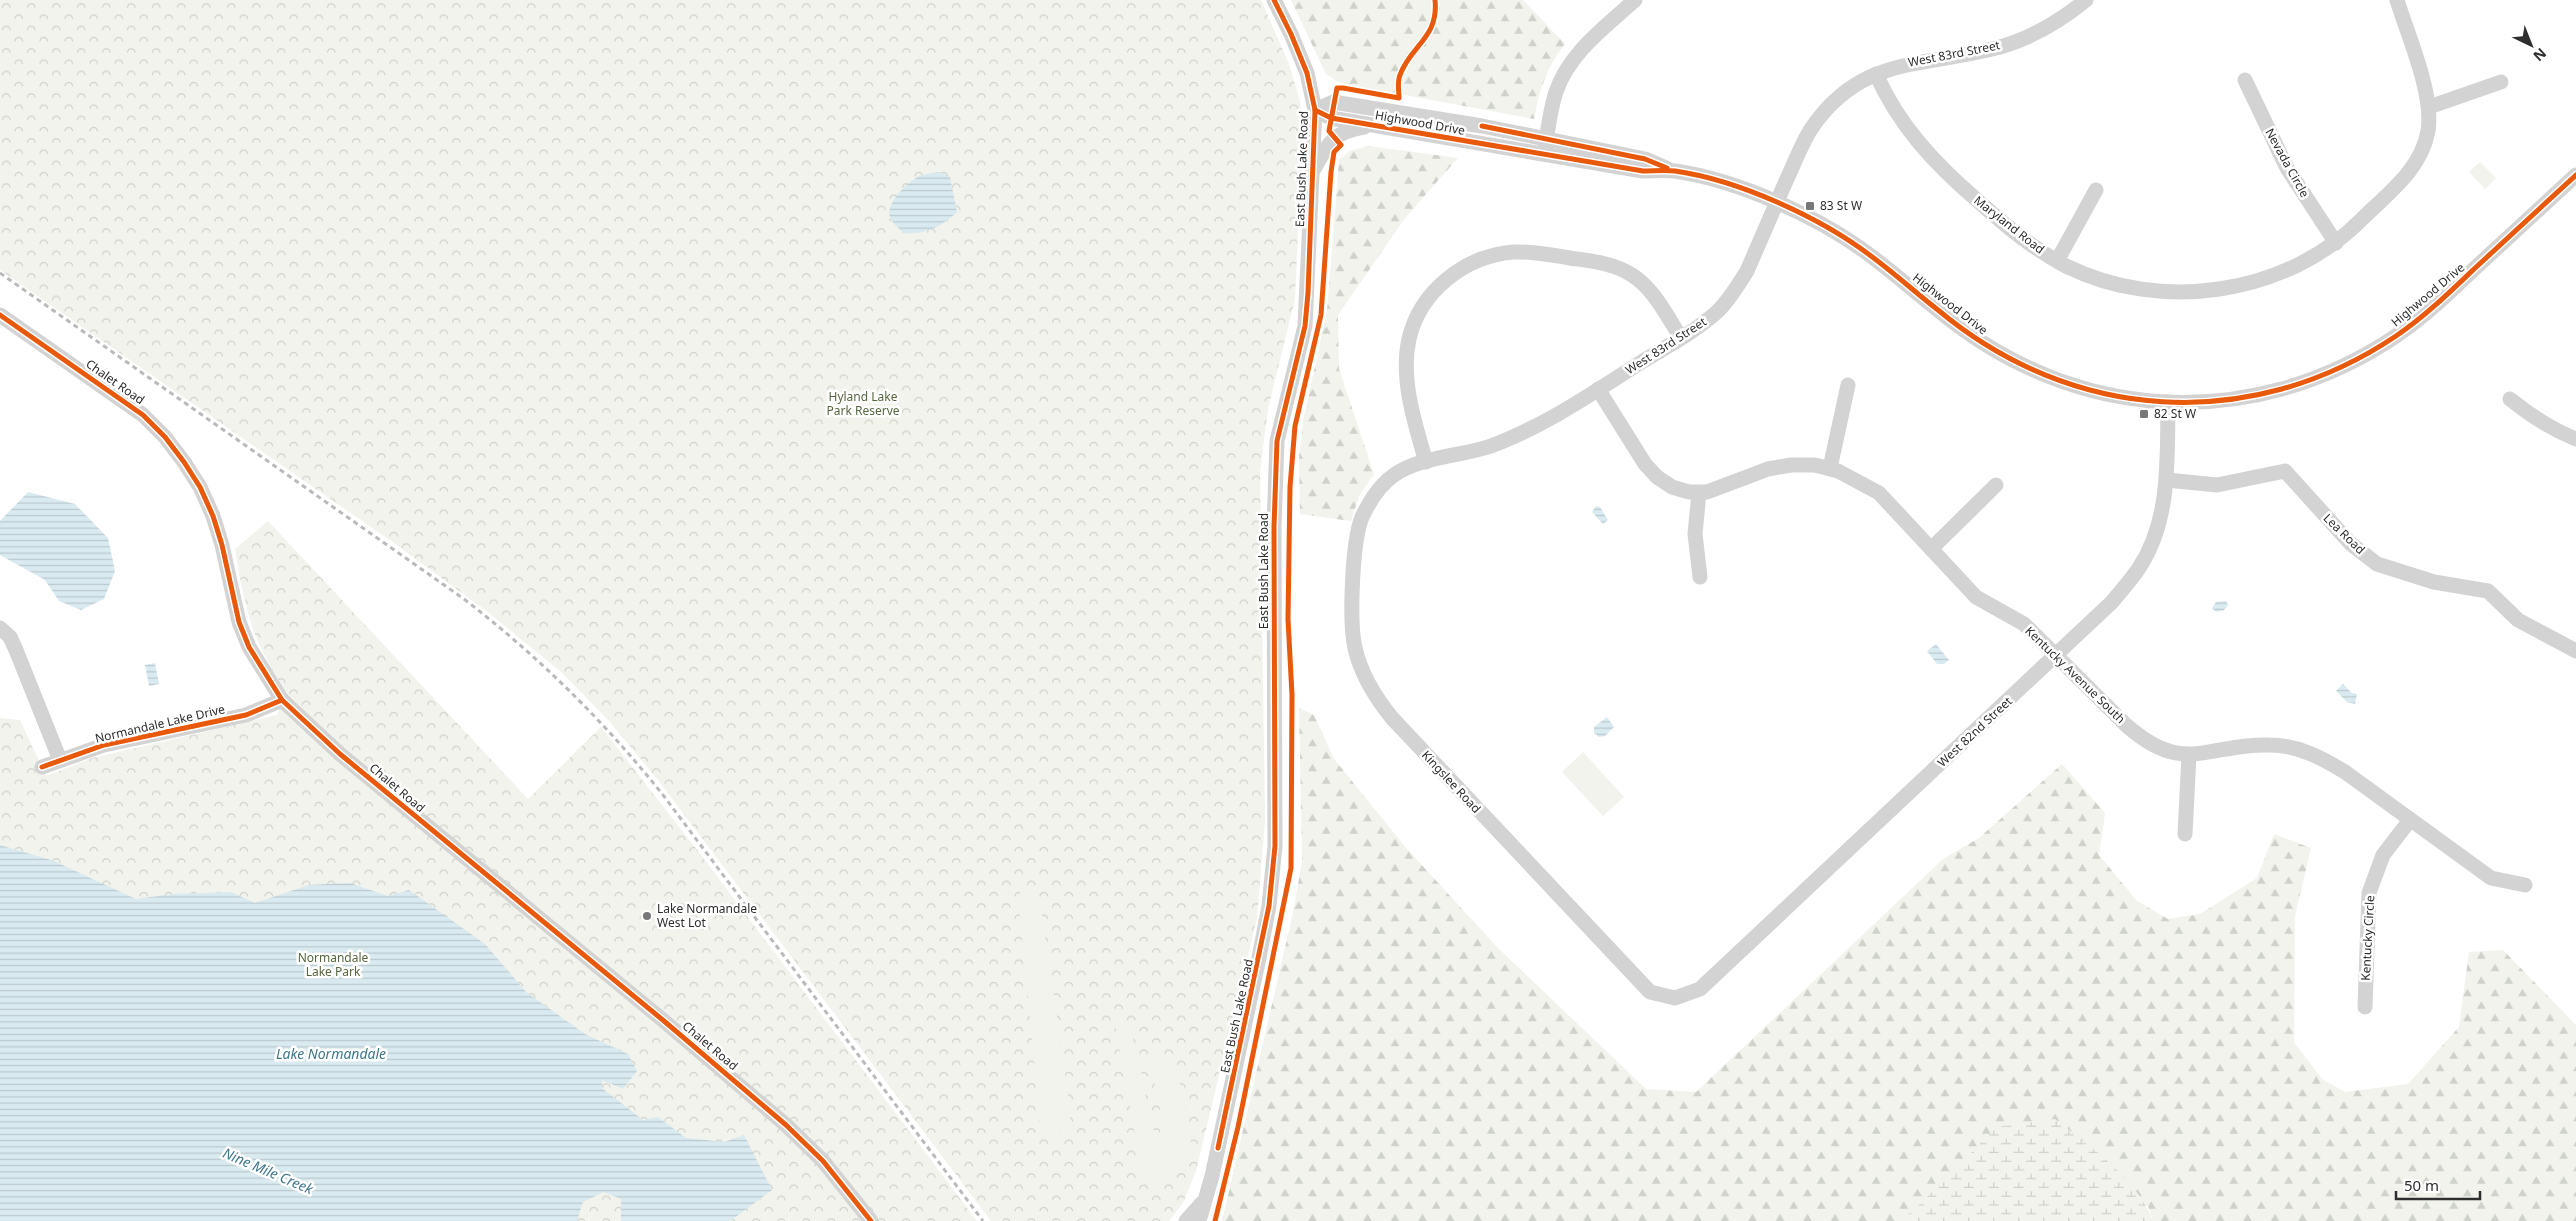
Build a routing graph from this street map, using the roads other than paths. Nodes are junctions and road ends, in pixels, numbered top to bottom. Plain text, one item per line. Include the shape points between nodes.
1 (1274, 0) edge
2 (1635, 0) edge
3 (2086, 0) edge
4 (2397, 0) edge
5 (1876, 74) junction
6 (2245, 80) dead end
7 (2501, 82) dead end
8 (2429, 107) junction
9 (1315, 110) junction
10 (1372, 125) junction
11 (1546, 138) junction
12 (1544, 155) junction
13 (1672, 170) junction
14 (1312, 172) junction
15 (2576, 175) edge
16 (2096, 190) dead end
17 (1777, 203) junction
18 (2336, 243) junction
19 (2057, 261) junction
20 (0, 315) edge
21 (1681, 338) junction
22 (1848, 385) dead end
23 (1598, 389) junction
24 (2510, 399) dead end
25 (2168, 403) junction
26 (2576, 439) edge
27 (1426, 462) junction
28 (1830, 468) junction
29 (2167, 480) junction
30 (1996, 485) dead end
31 (1699, 493) junction
32 (1371, 502) joint
33 (1931, 548) junction
34 (1700, 576) dead end
35 (0, 628) edge
36 (2576, 651) edge
37 (2056, 656) junction
38 (282, 700) junction
39 (2189, 755) junction
40 (60, 760) junction
41 (42, 767) dead end
42 (2410, 820) junction
43 (2185, 834) dead end
44 (2525, 886) dead end
45 (1675, 998) joint
46 (2365, 1007) dead end
47 (1204, 1202) junction
48 (870, 1221) edge
49 (1186, 1221) edge
50 (1199, 1221) edge

1 - 9 street, East Bush Lake Road via 1307,73
2 - 11 street via 1589,42 1564,72 1551,109
3 - 5 street, West 83rd Street via 2026,38 1985,50 1900,64
4 - 8 street
5 - 17 street, West 83rd Street via 1850,89 1811,129
5 - 19 street, Maryland Road via 1904,125 1945,173 2009,228
6 - 18 street, Nevada Circle via 2287,168
7 - 8 street
8 - 18 street, Maryland Road via 2428,130 2414,167
9 - 10 street, Highwood Drive via 1331,118
9 - 11 street, Highwood Drive via 1333,102
9 - 14 street, East Bush Lake Road
10 - 12 street, Highwood Drive
10 - 14 street via 1353,128 1334,138 1327,144
11 - 12 street
11 - 13 street, Highwood Drive via 1645,159
12 - 13 street, Highwood Drive via 1643,171
13 - 17 street, Highwood Drive via 1706,176
14 - 47 street, East Bush Lake Road via 1305,326 1278,441 1274,528 1275,846 1269,906 1222,1133
15 - 25 street, Highwood Drive via 2422,316 2372,352 2305,382 2263,395 2220,402
16 - 19 street
17 - 21 street, West 83rd Street via 1734,293 1718,311
17 - 25 street, Highwood Drive via 1868,254 1973,338 2011,360 2050,378 2091,391
18 - 19 street, Maryland Road via 2273,276 2204,291 2135,288 2100,279
20 - 38 street, Chalet Road via 143,415 184,462 213,516 239,622 249,647
21 - 23 street, West 83rd Street
21 - 27 street via 1659,302 1646,288 1632,275 1615,267 1537,253 1513,252 1489,256 1467,265 1447,278 1431,295 1418,315 1410,338 1406,362 1408,385
22 - 28 street
23 - 27 street, West 83rd Street via 1541,422 1490,446
23 - 31 street, Kentucky Avenue South via 1657,478 1672,487
24 - 26 street via 2532,417
25 - 29 street, West 82nd Street
27 - 32 street, West 83rd Street via 1392,476
28 - 31 street, Kentucky Avenue South via 1799,465 1775,468
28 - 33 street, Kentucky Avenue South via 1879,493
29 - 36 street, Lea Road via 2217,485 2284,471 2351,544 2377,564 2434,582 2488,591 2518,620
29 - 37 street, West 82nd Street via 2155,534 2139,568 2112,602
30 - 33 street
31 - 34 street via 1695,534
32 - 45 street, Kingslee Road via 1357,535 1351,623 1355,649 1376,697 1521,857 1650,992
33 - 37 street, Kentucky Avenue South via 1976,597 2024,624
35 - 40 street via 10,637 16,650
37 - 39 street, Kentucky Avenue South via 2141,738 2159,749
37 - 45 street, West 82nd Street via 1700,989
38 - 40 street, Normandale Lake Drive via 246,715 104,745
38 - 48 street, Chalet Road via 340,754 786,1124 823,1161
39 - 42 street, Kentucky Avenue South via 2245,746 2272,745 2298,749 2323,758
39 - 43 street
40 - 41 street, Normandale Lake Drive
42 - 44 street, Kentucky Avenue South via 2491,878
42 - 46 street, Kentucky Circle via 2383,855 2369,893
47 - 49 street, East Bush Lake Road
47 - 50 street, East Bush Lake Road

